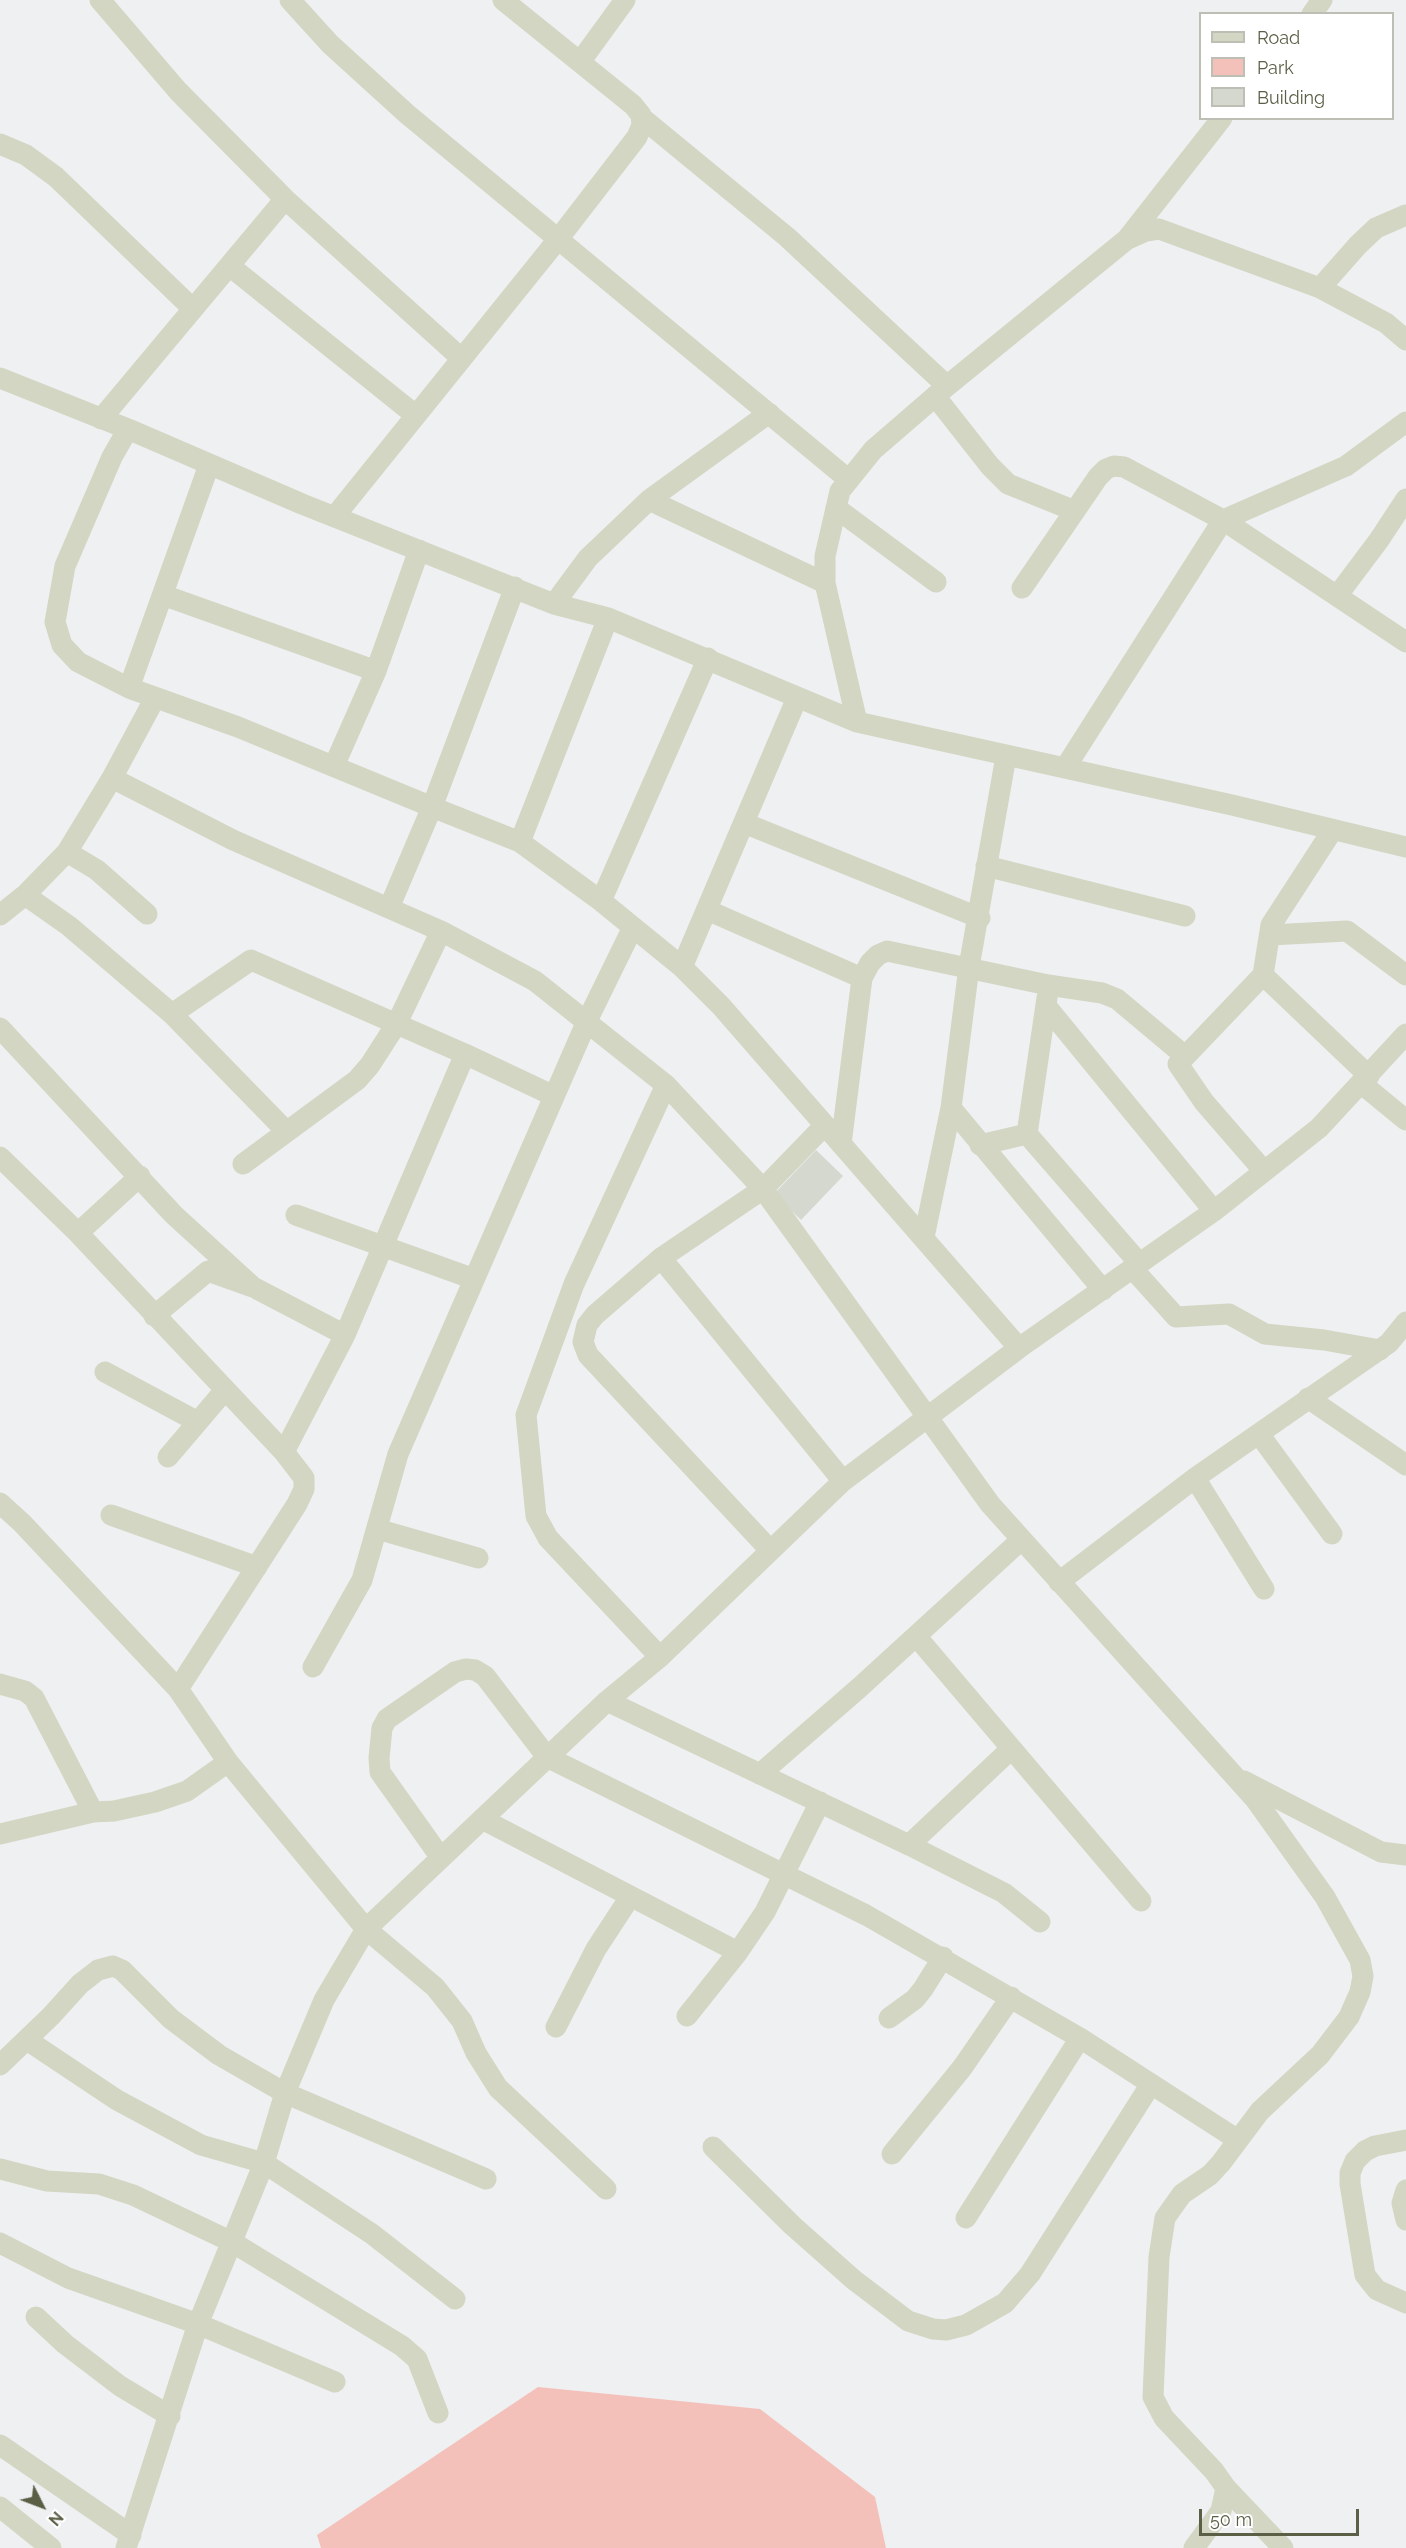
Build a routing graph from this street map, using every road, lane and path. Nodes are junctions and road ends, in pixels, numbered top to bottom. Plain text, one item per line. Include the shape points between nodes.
1 (100, 0) edge
2 (290, 0) edge
3 (503, 0) edge
4 (625, 0) edge
5 (1323, 0) edge
6 (1314, 12) edge
7 (580, 62) junction
8 (641, 117) junction
9 (1220, 120) edge
10 (0, 144) edge
11 (285, 200) junction
12 (1406, 215) edge
13 (559, 238) junction
14 (1126, 240) junction
15 (231, 267) junction
16 (1320, 288) junction
17 (192, 308) junction
18 (1406, 340) edge
19 (461, 358) junction
20 (0, 378) edge
21 (941, 391) junction
22 (769, 413) junction
23 (414, 414) junction
24 (101, 419) junction
25 (1406, 422) edge
26 (128, 429) junction
27 (208, 465) junction
28 (849, 480) junction
29 (1406, 499) edge
30 (649, 500) junction
31 (836, 508) junction
32 (1075, 511) junction
33 (335, 516) junction
34 (1223, 520) junction
35 (419, 550) junction
36 (936, 582) dead end
37 (825, 583) junction
38 (515, 587) junction
39 (1022, 588) dead end
40 (163, 595) junction
41 (1337, 596) junction
42 (554, 604) junction
43 (608, 618) junction
44 (1406, 642) edge
45 (708, 658) junction
46 (375, 671) junction
47 (129, 688) junction
48 (155, 698) junction
49 (797, 698) junction
50 (856, 722) junction
51 (1006, 756) junction
52 (334, 766) junction
53 (1065, 768) junction
54 (112, 778) junction
55 (432, 807) junction
56 (744, 823) junction
57 (1332, 831) junction
58 (519, 842) junction
59 (1406, 847) edge
60 (67, 852) junction
61 (986, 866) junction
62 (26, 896) junction
63 (601, 902) junction
64 (388, 909) junction
65 (707, 909) junction
66 (147, 914) dead end
67 (0, 915) edge
68 (1185, 916) dead end
69 (980, 918) junction
70 (633, 927) junction
71 (441, 931) junction
72 (1270, 935) junction
73 (682, 967) junction
74 (969, 967) junction
75 (1263, 975) junction
76 (1406, 975) edge
77 (862, 978) junction
78 (1047, 996) junction
79 (172, 1014) junction
80 (587, 1021) junction
81 (397, 1023) junction
82 (0, 1028) edge
83 (1406, 1034) edge
84 (465, 1054) junction
85 (1185, 1056) junction
86 (1365, 1080) junction
87 (666, 1085) junction
88 (554, 1096) junction
89 (951, 1108) junction
90 (1406, 1120) edge
91 (825, 1125) junction
92 (286, 1131) junction
93 (1027, 1134) junction
94 (842, 1144) junction
95 (980, 1145) junction
96 (0, 1157) edge
97 (243, 1164) dead end
98 (1263, 1170) junction
99 (140, 1176) junction
100 (763, 1189) junction
101 (1214, 1210) junction
102 (296, 1215) dead end
103 (78, 1233) junction
104 (924, 1237) junction
105 (382, 1247) junction
106 (661, 1258) junction
107 (1136, 1265) junction
108 (474, 1279) junction
109 (254, 1287) junction
110 (1103, 1290) junction
111 (154, 1316) junction
112 (1406, 1322) edge
113 (345, 1335) junction
114 (1019, 1348) junction
115 (1380, 1350) junction
116 (105, 1372) dead end
117 (225, 1390) junction
118 (1308, 1398) junction
119 (927, 1416) junction
120 (198, 1422) junction
121 (1260, 1434) junction
122 (284, 1452) junction
123 (168, 1457) dead end
124 (1406, 1465) edge
125 (1195, 1478) junction
126 (843, 1481) junction
127 (0, 1503) edge
128 (111, 1515) dead end
129 (377, 1529) junction
130 (1332, 1534) dead end
131 (1022, 1540) junction
132 (770, 1550) junction
133 (478, 1558) dead end
134 (256, 1567) junction
135 (1059, 1582) junction
136 (1264, 1588) dead end
137 (916, 1636) junction
138 (660, 1657) junction
139 (313, 1667) dead end
140 (0, 1684) edge
141 (178, 1689) junction
142 (607, 1701) junction
143 (1011, 1749) junction
144 (547, 1757) junction
145 (228, 1762) junction
146 (760, 1774) junction
147 (1233, 1775) junction
148 (820, 1802) junction
149 (93, 1812) junction
150 (482, 1819) junction
151 (3, 1828) edge
152 (909, 1845) junction
153 (1406, 1856) edge
154 (441, 1858) junction
155 (786, 1874) junction
156 (630, 1897) junction
157 (1142, 1901) dead end
158 (1040, 1922) dead end
159 (366, 1929) junction
160 (738, 1952) junction
161 (943, 1957) junction
162 (1011, 1997) junction
163 (687, 2016) dead end
164 (889, 2018) dead end
165 (556, 2027) dead end
166 (1080, 2038) junction
167 (27, 2040) junction
168 (0, 2065) edge
169 (1151, 2084) junction
170 (285, 2093) junction
171 (1238, 2140) junction
172 (1406, 2140) edge
173 (713, 2147) dead end
174 (892, 2154) dead end
175 (264, 2163) junction
176 (0, 2169) edge
177 (486, 2179) dead end
178 (606, 2189) dead end
179 (1406, 2190) edge
180 (966, 2218) dead end
181 (1406, 2220) edge
182 (232, 2242) junction
183 (0, 2243) edge
184 (455, 2299) dead end
185 (1406, 2303) edge
186 (36, 2317) dead end
187 (198, 2324) junction
188 (335, 2382) dead end
189 (438, 2413) dead end
190 (170, 2416) junction
191 (0, 2445) edge
192 (1226, 2488) junction
193 (0, 2507) edge
194 (128, 2542) edge
195 (51, 2548) edge
196 (1194, 2548) edge
197 (1283, 2548) edge

1 - 11 street via 178,91
2 - 13 street via 330,44 407,114
3 - 7 street
4 - 7 street
5 - 6 street
7 - 8 street via 633,105
8 - 13 street via 637,137
8 - 21 street via 787,237
9 - 14 street
10 - 17 street via 26,155 56,177
11 - 15 street
11 - 19 street
12 - 16 street via 1376,228
13 - 19 street
13 - 22 street
14 - 16 street via 1159,229
14 - 21 street
15 - 17 street
15 - 23 street
16 - 18 street via 1386,323
17 - 24 street
19 - 23 street
20 - 24 street
21 - 28 street via 873,450
21 - 32 street via 990,466 1008,484
22 - 28 street
22 - 30 street
23 - 33 street
24 - 26 street
25 - 34 street via 1346,466
26 - 27 street
26 - 47 street via 65,566 55,622 62,645 78,662
27 - 33 street
27 - 40 street
28 - 31 street via 840,491
29 - 41 street
30 - 37 street
30 - 42 street via 588,558
31 - 36 street
31 - 37 street via 825,556
32 - 34 street via 1098,477 1114,466 1124,467
32 - 39 street
33 - 35 street
34 - 41 street
34 - 53 street
35 - 38 street
35 - 46 street
37 - 50 street
38 - 42 street
38 - 55 street
40 - 46 street
40 - 47 street
41 - 44 street
42 - 43 street
43 - 45 street
43 - 58 street
45 - 49 street
45 - 63 street
46 - 52 street
47 - 48 street
48 - 52 street
48 - 54 street
49 - 50 street
49 - 56 street
50 - 51 street
51 - 53 street
51 - 61 street
52 - 55 street
53 - 57 street
54 - 60 street
54 - 64 street via 233,840
55 - 58 street
55 - 64 street
56 - 65 street
56 - 69 street
57 - 59 street
57 - 72 street via 1271,925
58 - 63 street
60 - 62 street
60 - 66 street via 97,870
61 - 68 street
61 - 69 street
62 - 67 street
62 - 79 street via 69,926
63 - 70 street
64 - 71 street
65 - 73 street
65 - 77 street
69 - 74 street
70 - 73 street
70 - 80 street
71 - 80 street via 535,981
71 - 81 street
72 - 75 street
72 - 76 street via 1347,931
73 - 91 street
74 - 77 street via 887,951 870,963
74 - 78 street
74 - 89 street
75 - 85 street
75 - 86 street
77 - 94 street
78 - 85 street via 1102,993 1117,999
78 - 93 street
78 - 101 street
79 - 81 street via 251,960
79 - 92 street
80 - 87 street
80 - 88 street
81 - 84 street
81 - 92 street via 357,1080
82 - 99 street
83 - 86 street
84 - 88 street
84 - 105 street
85 - 98 street via 1179,1064 1204,1102
86 - 90 street
86 - 98 street via 1319,1128
87 - 100 street
87 - 138 street via 574,1284 526,1415 536,1516 548,1538
88 - 108 street
89 - 95 street
89 - 104 street
91 - 94 street
91 - 100 street
92 - 97 street
93 - 95 street
93 - 107 street
94 - 104 street
95 - 110 street
96 - 103 street
98 - 101 street
99 - 103 street
99 - 109 street via 174,1215
100 - 106 street
100 - 119 street
101 - 107 street
102 - 105 street
103 - 111 street
104 - 114 street
105 - 108 street
105 - 113 street
106 - 126 street
106 - 132 street via 595,1315 587,1325 583,1342 588,1355
107 - 110 street
107 - 115 street via 1176,1317 1229,1314 1265,1334
108 - 129 street via 398,1454
109 - 111 street via 208,1271
109 - 113 street
110 - 114 street
111 - 117 street
112 - 115 street
113 - 122 street
114 - 119 street
115 - 118 street
116 - 120 street
117 - 120 street
117 - 122 street
118 - 121 street
118 - 124 street
119 - 126 street
119 - 131 street via 990,1504
120 - 123 street
121 - 125 street
121 - 130 street
122 - 134 street via 304,1478 304,1489
125 - 135 street
125 - 136 street
126 - 132 street
127 - 141 street
128 - 134 street
129 - 133 street
129 - 139 street via 362,1580
131 - 135 street
131 - 137 street
132 - 138 street
134 - 141 street
135 - 147 street
137 - 143 street
137 - 146 street
138 - 142 street
140 - 149 street via 25,1691 34,1698
141 - 145 street
142 - 144 street
142 - 146 street
143 - 152 street
143 - 157 street
144 - 150 street
144 - 154 street via 484,1676 475,1670 455,1672 387,1719 382,1728 380,1772
144 - 155 street
145 - 149 street via 187,1791 155,1802
145 - 159 street
146 - 148 street
147 - 153 street via 1381,1852
147 - 171 street via 1255,1799 1325,1897 1360,1960 1363,1976 1350,2016 1320,2055 1260,2111
148 - 152 street
148 - 155 street
149 - 151 street
150 - 154 street
150 - 156 street
152 - 158 street via 1004,1893
154 - 159 street
155 - 160 street
155 - 161 street
156 - 160 street
156 - 165 street via 596,1949
159 - 170 street via 324,2000
159 - 178 street via 435,1988 462,2021 498,2088
160 - 163 street
161 - 162 street
161 - 164 street via 924,1989
162 - 166 street
162 - 174 street via 962,2068
166 - 169 street
166 - 180 street
167 - 168 street
167 - 170 street via 80,1984 98,1970 113,1966 209,2048
167 - 175 street via 117,2100 201,2145
169 - 171 street
169 - 173 street via 1030,2274 1005,2303 966,2325 946,2330 908,2320 854,2280
170 - 175 street
170 - 177 street
171 - 192 street via 1210,2175 1182,2194 1165,2218 1159,2257 1153,2379 1153,2397 1164,2418 1215,2471
172 - 185 street via 1375,2145 1355,2161 1350,2173 1365,2274 1377,2290
175 - 182 street
175 - 184 street via 372,2234
176 - 182 street via 47,2181 99,2184 132,2195
179 - 181 street via 1402,2203
182 - 187 street
182 - 189 street via 402,2346 417,2359
183 - 187 street via 68,2278
186 - 190 street via 120,2386
187 - 188 street
187 - 190 street
190 - 194 street
191 - 194 street
192 - 196 street via 1221,2511
192 - 197 street
193 - 195 street

